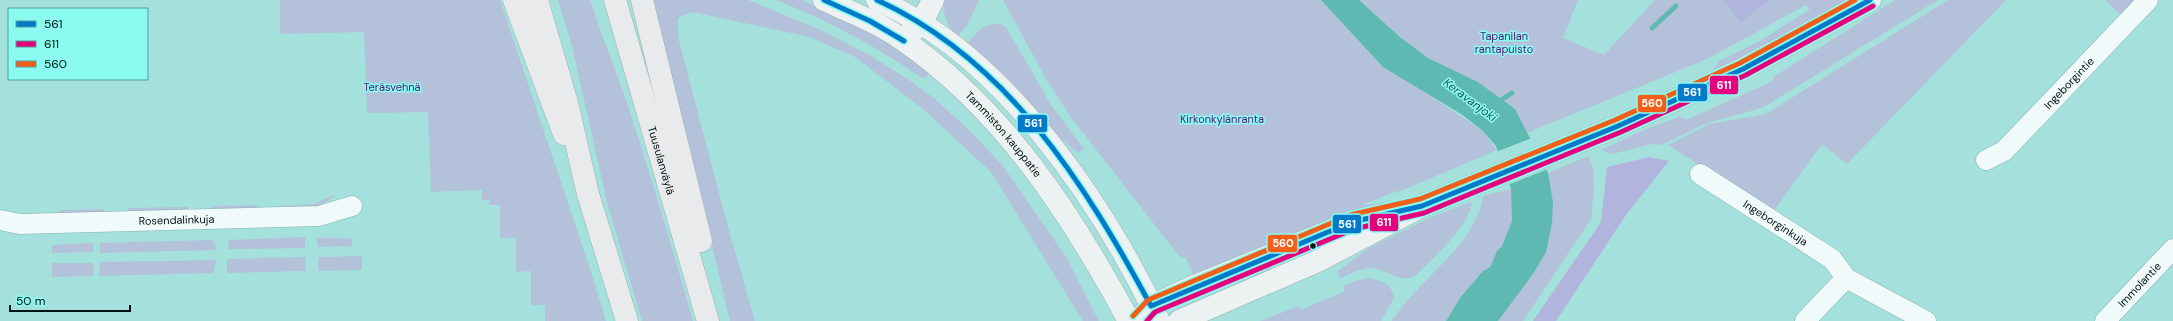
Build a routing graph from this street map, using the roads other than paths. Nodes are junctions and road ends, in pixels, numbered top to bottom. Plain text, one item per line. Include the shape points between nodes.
1 (514, 0) edge
2 (537, 0) edge
3 (614, 0) edge
4 (642, 0) edge
5 (824, 0) edge
6 (877, 0) edge
7 (933, 0) edge
8 (1870, 0) edge
9 (2148, 0) edge
10 (903, 5) edge
11 (921, 24) junction
12 (902, 40) junction
13 (1986, 160) dead end
14 (1700, 174) dead end
15 (588, 194) junction
16 (352, 206) dead end
17 (1422, 206) junction
18 (0, 220) edge
19 (2172, 253) edge
20 (1846, 278) junction
21 (1149, 316) edge
22 (708, 320) edge
23 (627, 321) edge
24 (1128, 321) edge
25 (1178, 321) edge
26 (1805, 321) edge
27 (1926, 321) edge
28 (2105, 321) edge

1 - 15 highway via 553,108
2 - 15 highway via 567,103
3 - 22 highway, Tuusulanväylä
4 - 22 highway via 703,249
5 - 12 main road, Tammiston kauppatie via 870,21
6 - 10 main road
7 - 11 main road
8 - 17 main road via 1744,69 1618,126
9 - 13 street, Ingeborgintie via 2004,151
10 - 11 main road
10 - 12 main road
11 - 12 main road
11 - 21 main road via 956,48 998,87 1058,153 1104,223
12 - 24 main road, Tammiston kauppatie via 978,104 1022,152 1056,198
14 - 20 street, Ingeborginkuja via 1832,259
15 - 23 highway
16 - 18 street, Rosendalinkuja via 319,216 20,224
17 - 21 main road via 1352,222
17 - 25 main road via 1313,263
19 - 28 street, Immolantie
20 - 26 street
20 - 27 street

